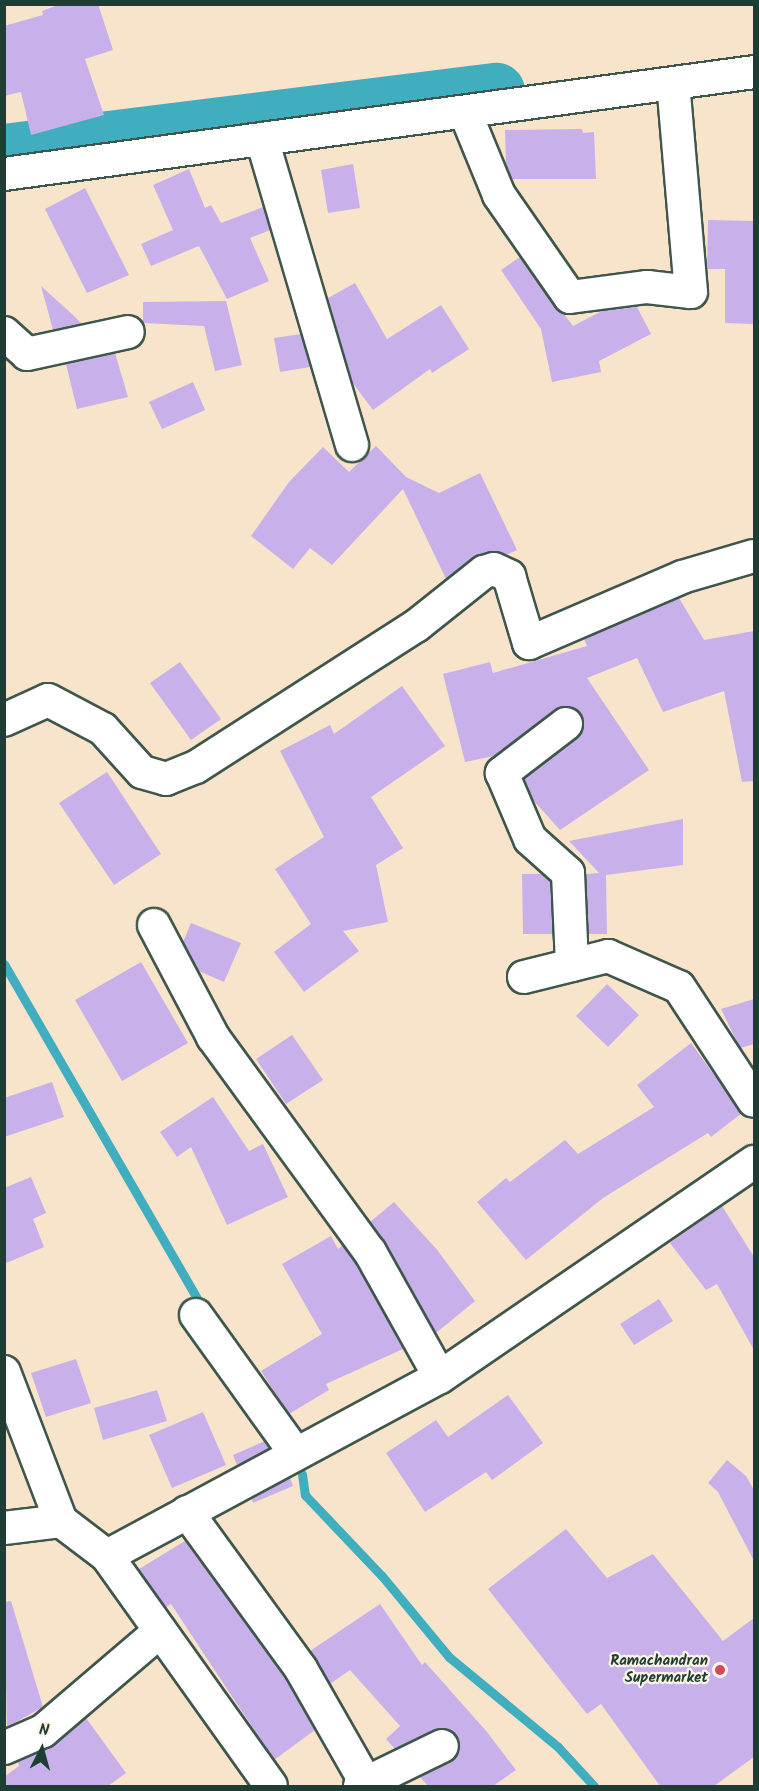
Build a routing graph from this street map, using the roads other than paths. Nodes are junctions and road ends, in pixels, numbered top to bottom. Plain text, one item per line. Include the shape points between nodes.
1 (754, 72) edge
2 (673, 84) junction
3 (465, 112) junction
4 (262, 139) junction
5 (4, 174) edge
6 (128, 332) dead end
7 (4, 333) edge
8 (352, 445) dead end
9 (754, 556) edge
10 (4, 720) edge
11 (566, 724) dead end
12 (154, 925) dead end
13 (572, 965) junction
14 (524, 977) dead end
15 (754, 1101) edge
16 (754, 1162) edge
17 (196, 1315) dead end
18 (4, 1372) edge
19 (440, 1377) junction
20 (296, 1454) junction
21 (187, 1512) junction
22 (61, 1521) junction
23 (4, 1528) edge
24 (107, 1556) junction
25 (160, 1631) junction
26 (442, 1746) dead end
27 (4, 1748) edge
28 (363, 1785) edge
29 (271, 1786) edge

1 - 2 street
2 - 3 street
2 - 3 street via 691,292 647,287 570,297 499,195
3 - 4 street
4 - 5 street
4 - 8 street
6 - 7 street via 27,354
9 - 10 street via 682,577 529,643 509,576 494,569 484,572 416,627 196,767 166,779 142,772 103,729 48,700
11 - 13 street via 502,773 530,839 568,873
12 - 19 street via 213,1037 370,1252
13 - 14 street
13 - 15 street via 608,956 679,987
16 - 19 street
17 - 20 street
18 - 22 street
19 - 20 street
20 - 21 street
21 - 24 street
21 - 28 street via 301,1669
22 - 23 street
22 - 24 street
24 - 25 street
25 - 27 street via 44,1731
25 - 29 street
26 - 28 street

